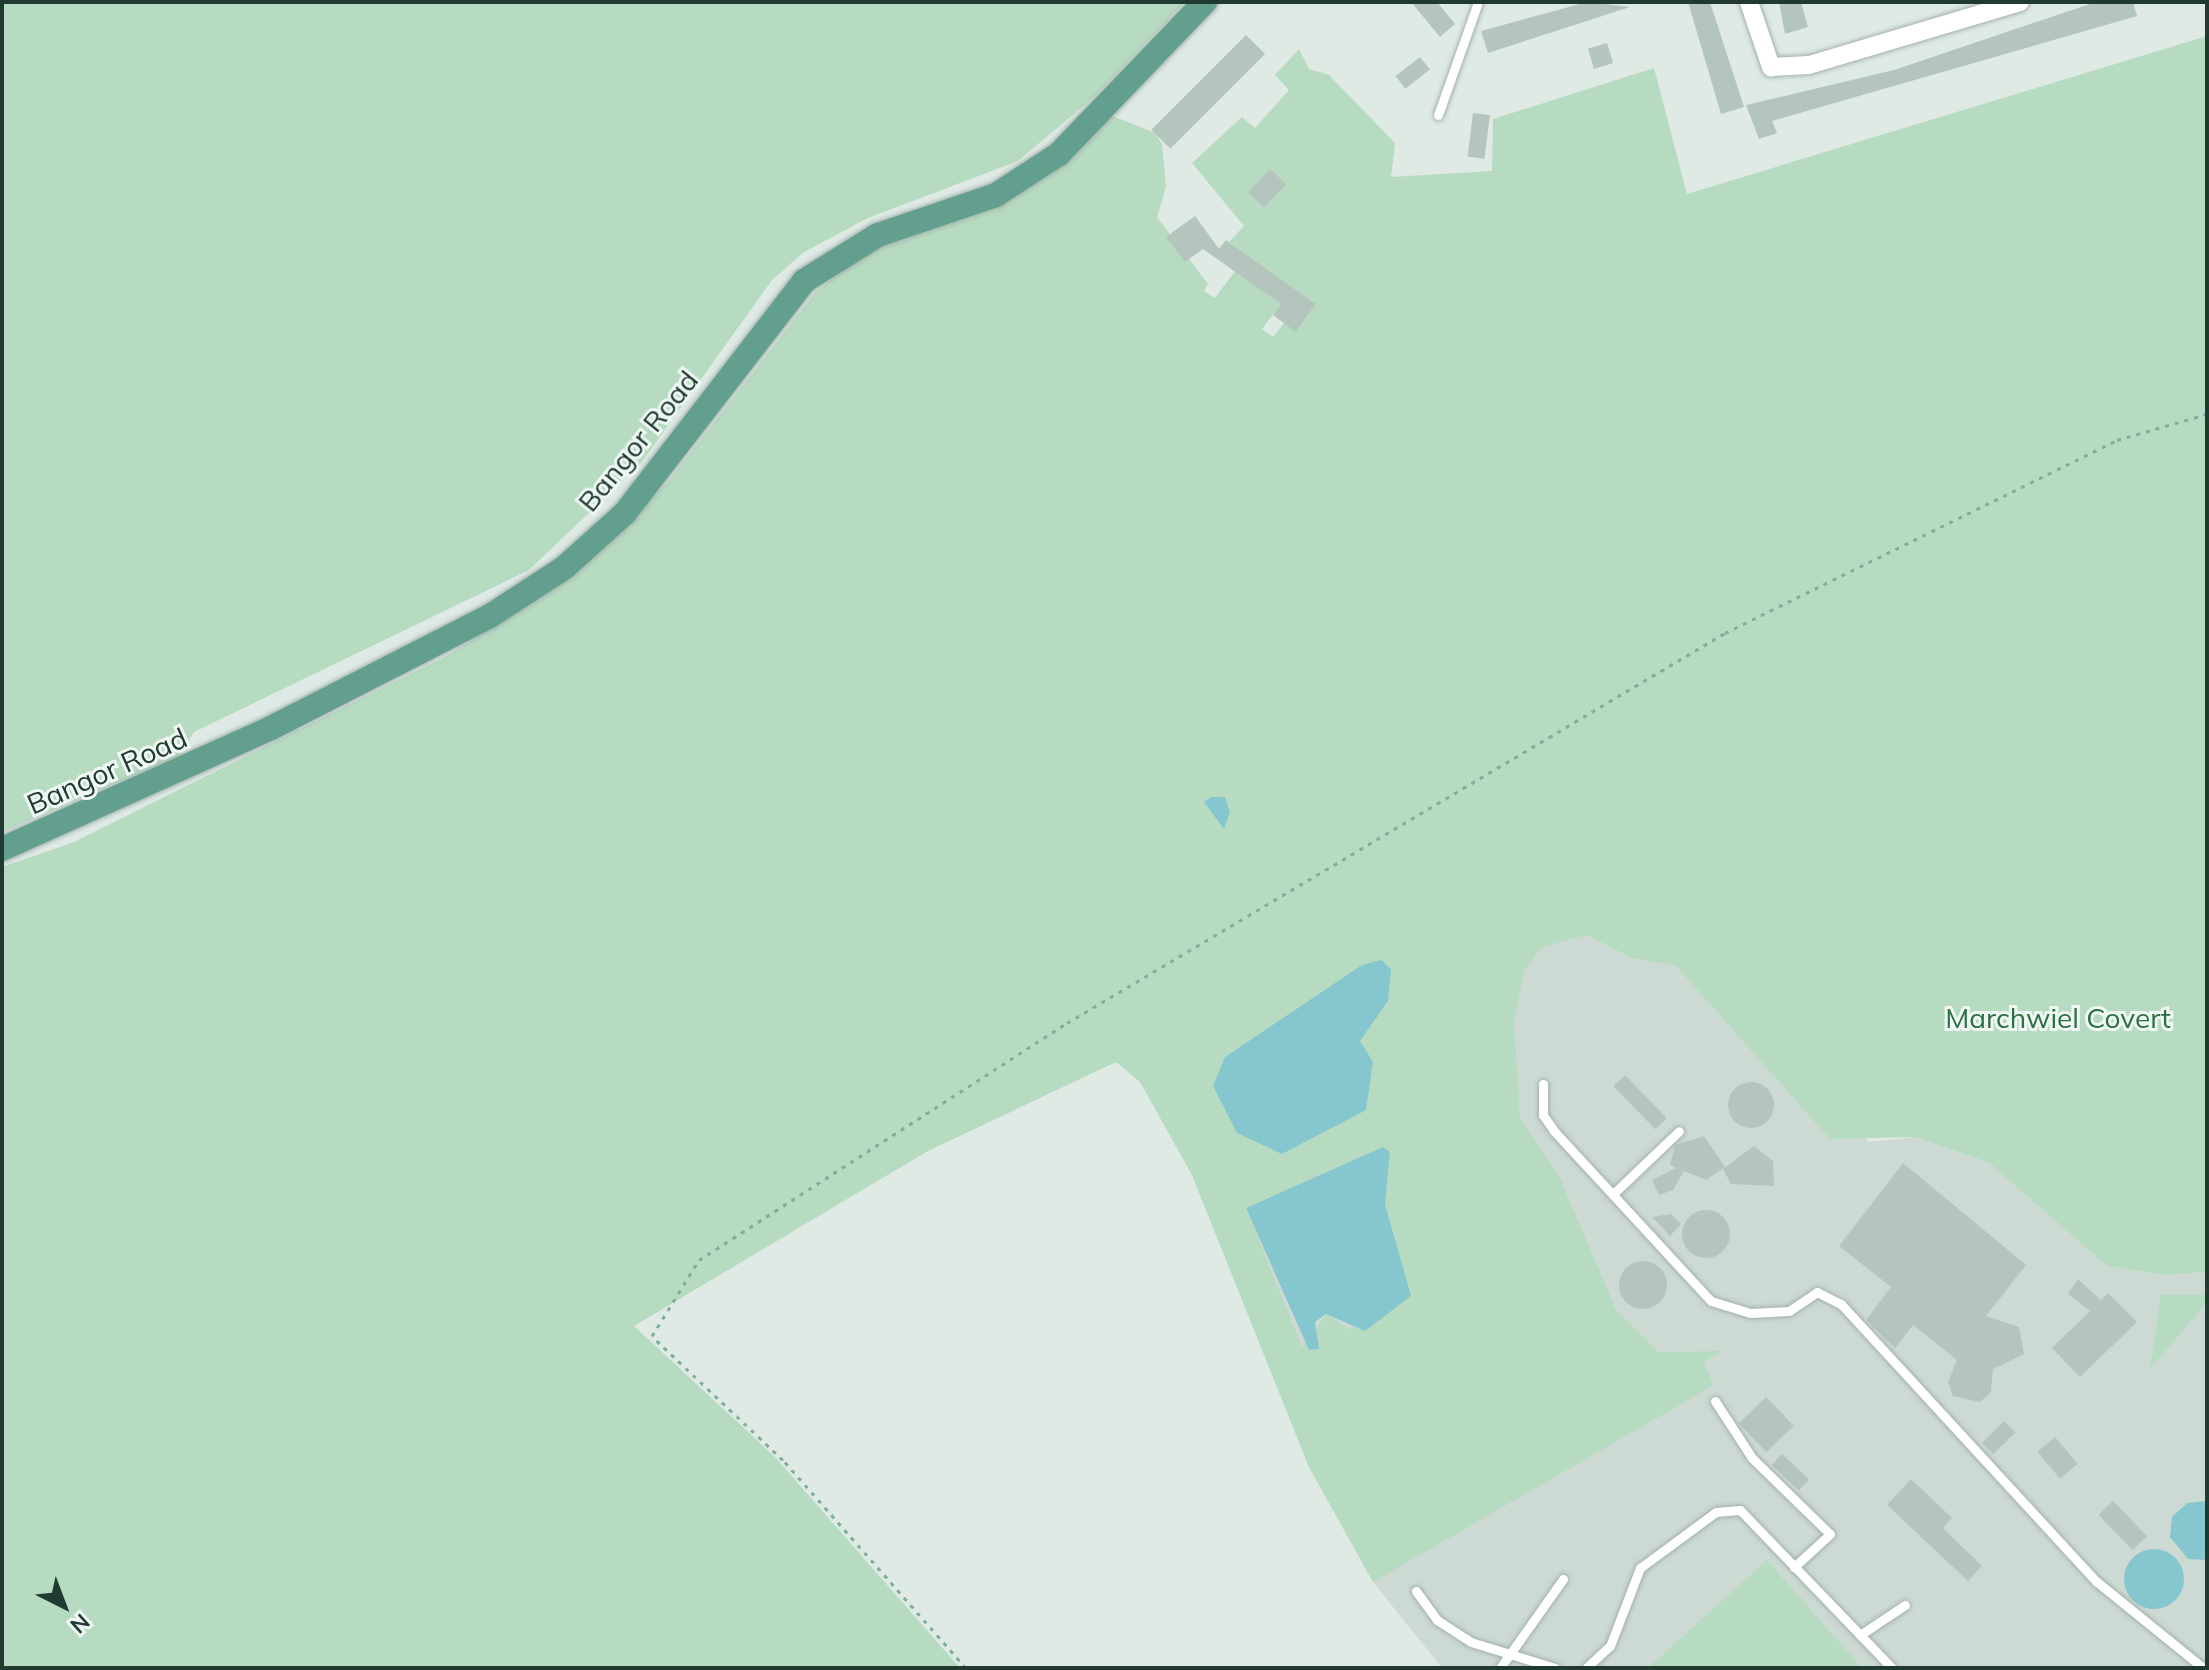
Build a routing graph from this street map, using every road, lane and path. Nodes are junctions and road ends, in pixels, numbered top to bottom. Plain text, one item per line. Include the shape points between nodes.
1 (1205, 2) edge
2 (1478, 2) edge
3 (1749, 2) edge
4 (2020, 2) edge
5 (1438, 115) dead end
6 (2207, 414) edge
7 (2, 849) edge
8 (1543, 1084) dead end
9 (1679, 1131) dead end
10 (1613, 1194) junction
11 (1715, 1401) dead end
12 (1794, 1567) junction
13 (1563, 1579) dead end
14 (1416, 1591) dead end
15 (1905, 1605) dead end
16 (1860, 1635) junction
17 (1507, 1650) junction
18 (2204, 1666) edge
19 (966, 1668) edge
20 (1500, 1668) edge
21 (1555, 1668) edge
22 (1586, 1668) edge
23 (1892, 1668) edge

1 - 7 main road, Bangor Road via 1059,154 996,195 878,235 804,281 625,513 533,589 271,728
2 - 5 lane
3 - 4 street via 1771,67 1809,65
6 - 19 path via 2117,440 1725,633 1067,1023 699,1260 652,1336 783,1460
8 - 10 lane via 1543,1115
9 - 10 lane
10 - 18 lane via 1711,1301 1750,1313 1789,1311 1817,1292 1841,1304 2096,1581
11 - 12 lane via 1752,1458 1830,1534
12 - 16 lane
12 - 22 lane via 1740,1510 1716,1512 1640,1568 1610,1646
13 - 17 lane
14 - 17 lane via 1437,1620 1471,1642
15 - 16 lane
16 - 23 lane
17 - 20 lane
17 - 21 lane

